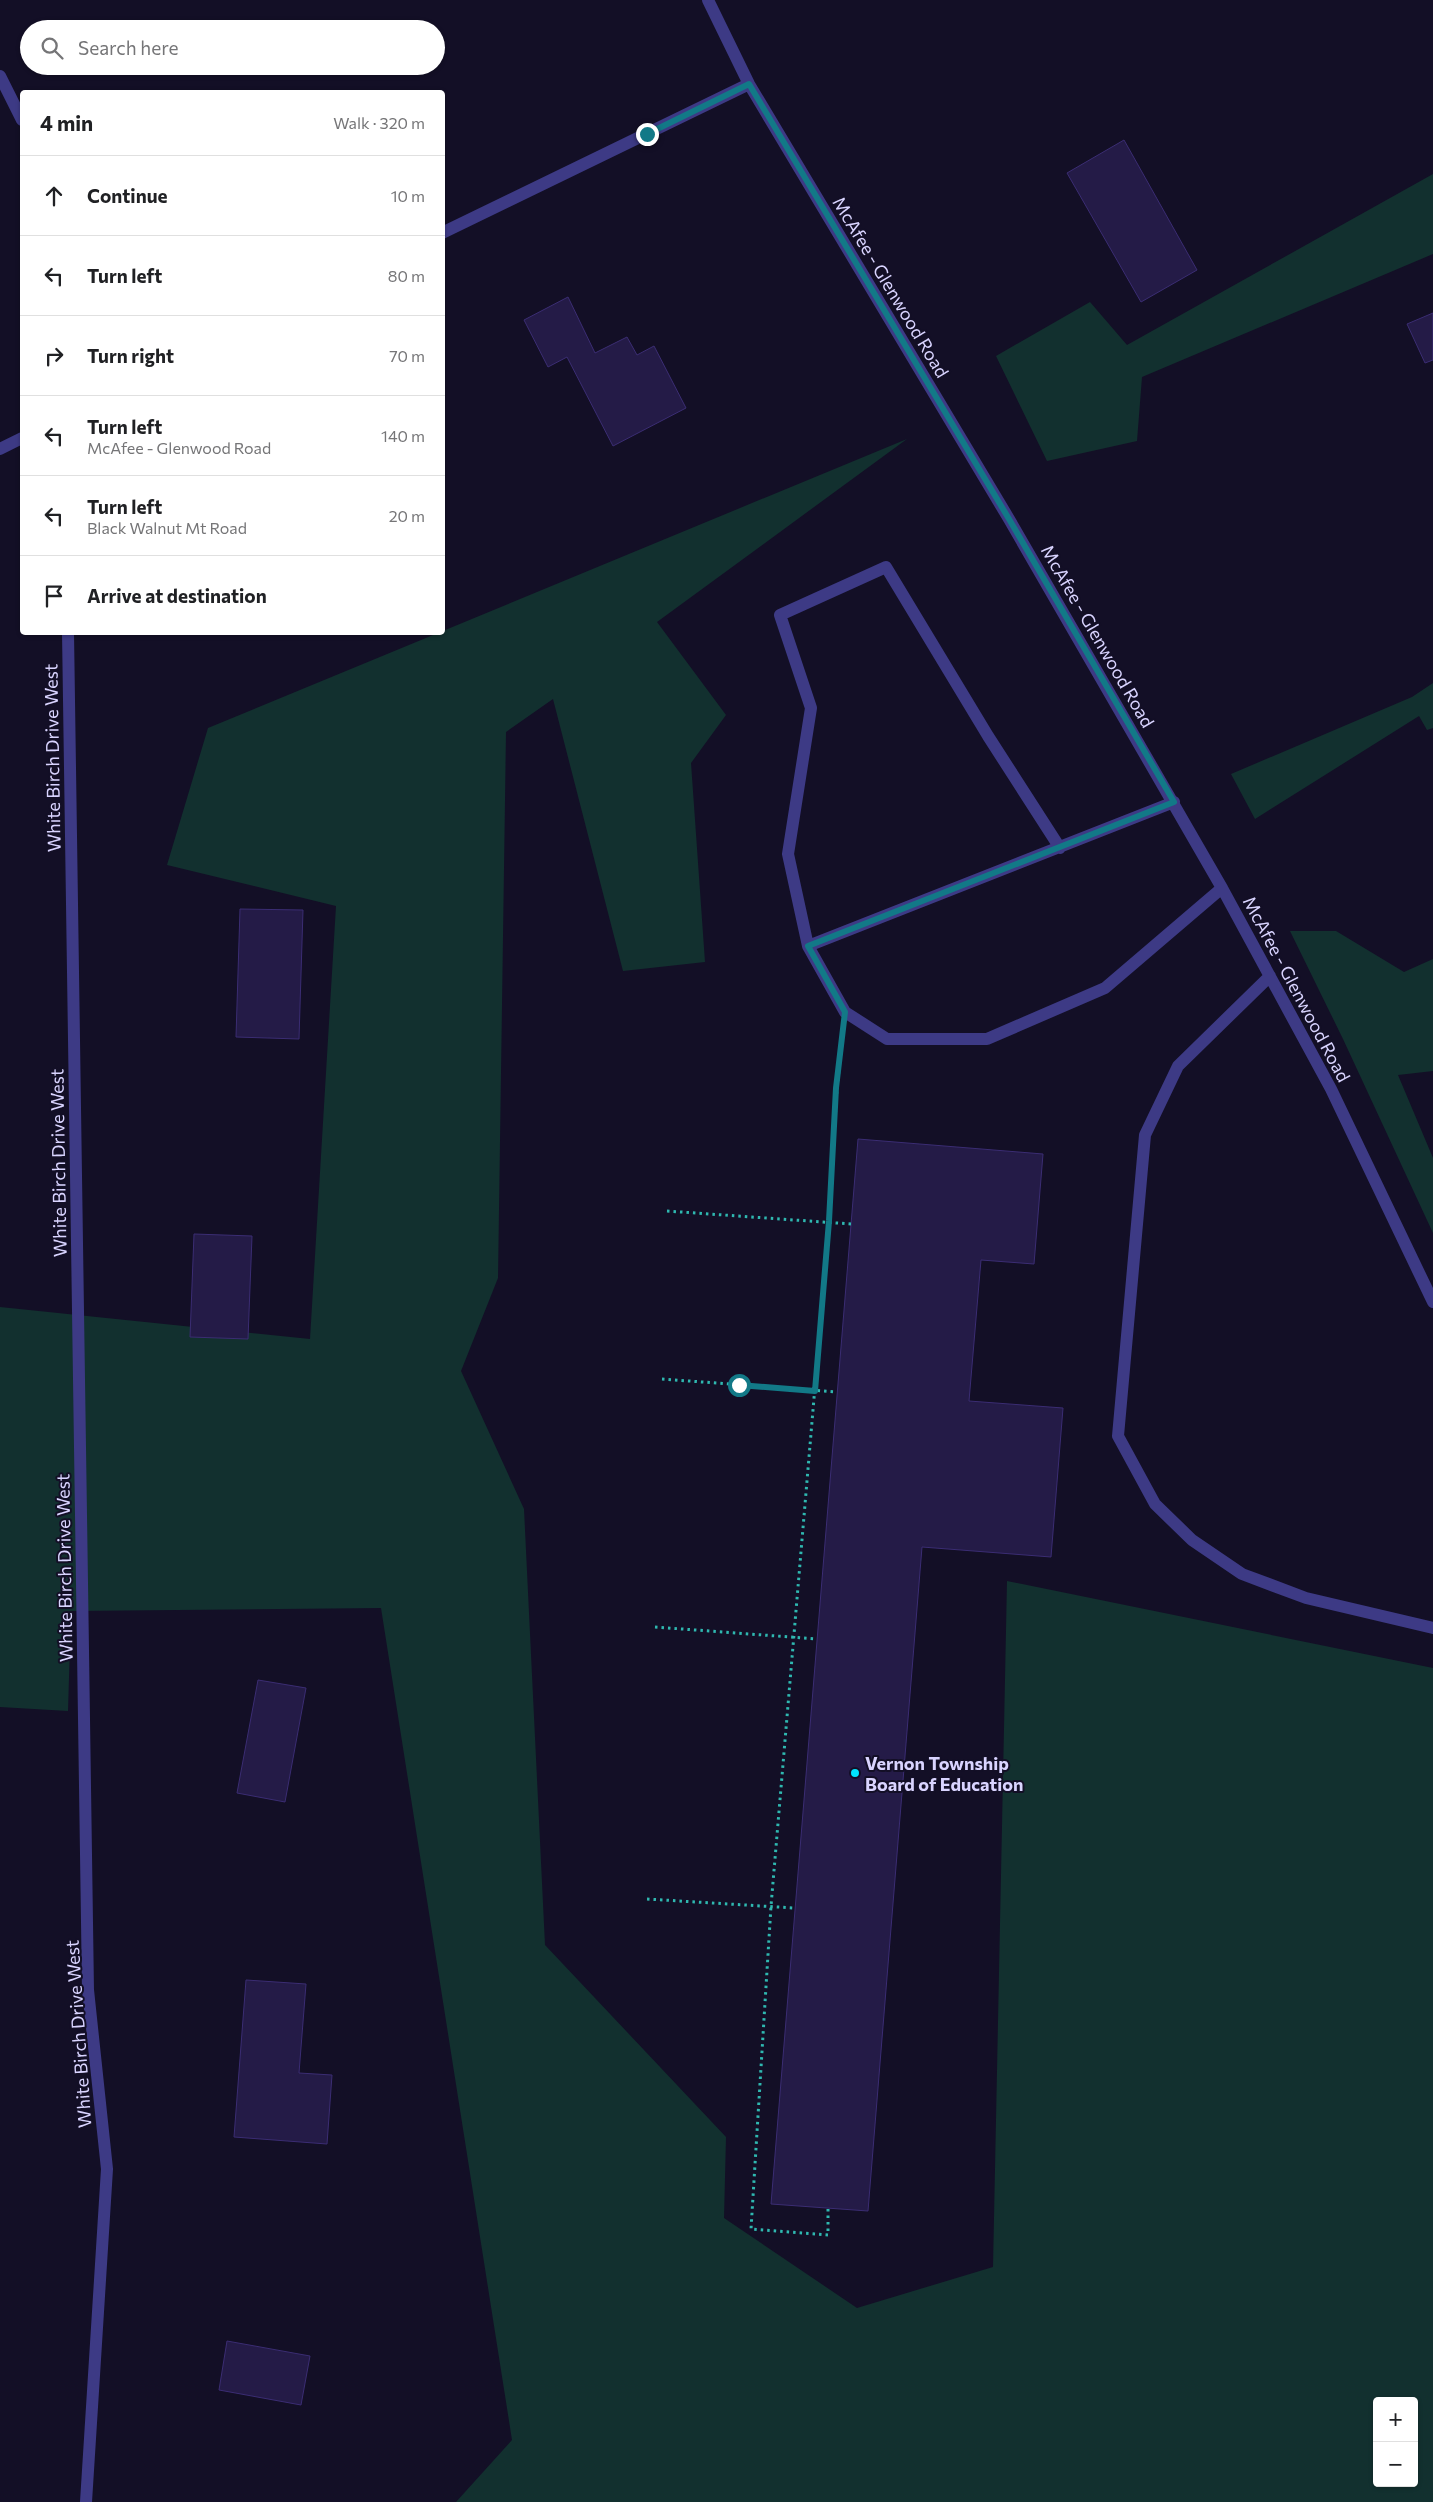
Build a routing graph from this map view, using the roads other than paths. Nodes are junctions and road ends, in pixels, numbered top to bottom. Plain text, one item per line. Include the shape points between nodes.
1 (708, 0) edge
2 (0, 76) edge
3 (749, 84) junction
4 (20, 116) edge
5 (445, 232) edge
6 (20, 439) edge
7 (0, 448) edge
8 (68, 635) edge
9 (1174, 802) junction
10 (1060, 848) junction
11 (1222, 888) junction
12 (808, 946) junction
13 (1270, 976) junction
14 (1433, 1302) edge
15 (1433, 1628) edge
16 (86, 2502) edge

1 - 3 street, McAfee - Glenwood Road
2 - 4 street
3 - 5 street
3 - 9 street, McAfee - Glenwood Road
6 - 7 street
8 - 16 street, White Birch Drive West via 88,1990 107,2169
9 - 10 street
9 - 11 street, McAfee - Glenwood Road
10 - 12 street
10 - 12 street via 886,567 780,615 811,708 788,854
11 - 12 street via 1105,988 987,1039 887,1039 845,1012
11 - 13 street, McAfee - Glenwood Road
13 - 14 street, McAfee - Glenwood Road via 1331,1089
13 - 15 street via 1178,1066 1145,1135 1118,1436 1155,1504 1192,1540 1242,1574 1306,1598

